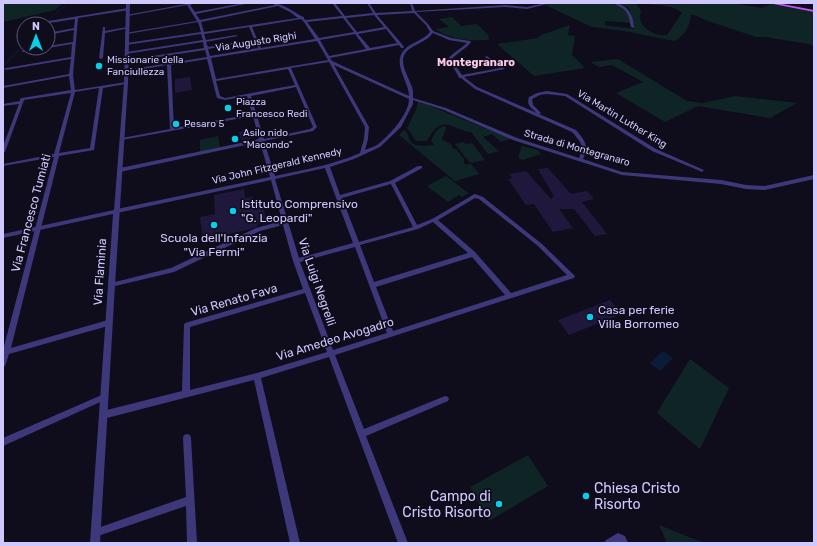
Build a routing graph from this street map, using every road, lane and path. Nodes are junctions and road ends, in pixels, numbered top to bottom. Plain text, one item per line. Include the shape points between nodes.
1 (195, 3) edge
2 (249, 3) edge
3 (274, 3) edge
4 (333, 3) edge
5 (368, 3) edge
6 (411, 3) edge
7 (456, 3) edge
8 (550, 3) edge
9 (614, 3) edge
10 (770, 3) edge
11 (188, 4) edge
12 (239, 4) edge
13 (279, 5) junction
14 (128, 6) edge
15 (453, 9) junction
16 (412, 11) junction
17 (814, 11) edge
18 (246, 12) junction
19 (194, 13) junction
20 (375, 14) junction
21 (128, 15) junction
22 (344, 16) junction
23 (77, 17) junction
24 (304, 19) junction
25 (56, 20) edge
26 (200, 21) junction
27 (250, 26) junction
28 (633, 27) dead end
29 (387, 28) junction
30 (76, 29) junction
31 (127, 31) junction
32 (56, 33) edge
33 (203, 33) junction
34 (357, 33) junction
35 (431, 33) junction
36 (236, 36) dead end
37 (318, 40) junction
38 (205, 41) junction
39 (75, 43) junction
40 (239, 43) dead end
41 (127, 44) junction
42 (400, 44) junction
43 (56, 46) edge
44 (207, 49) junction
45 (260, 49) junction
46 (407, 49) junction
47 (369, 50) junction
48 (127, 53) junction
49 (487, 57) dead end
50 (73, 58) junction
51 (101, 58) dead end
52 (209, 58) junction
53 (328, 59) junction
54 (127, 61) junction
55 (169, 64) junction
56 (289, 67) junction
57 (6, 69) dead end
58 (127, 71) junction
59 (71, 75) junction
60 (460, 77) junction
61 (214, 80) junction
62 (126, 83) junction
63 (297, 86) junction
64 (3, 87) edge
65 (101, 87) junction
66 (72, 92) junction
67 (250, 95) junction
68 (412, 99) junction
69 (22, 102) junction
70 (3, 105) edge
71 (254, 115) junction
72 (542, 116) junction
73 (172, 130) junction
74 (122, 139) junction
75 (262, 140) junction
76 (3, 152) edge
77 (362, 154) junction
78 (57, 155) junction
79 (580, 160) junction
80 (3, 165) edge
81 (327, 166) junction
82 (420, 167) dead end
83 (120, 170) junction
84 (702, 170) dead end
85 (273, 177) junction
86 (814, 178) edge
87 (392, 182) junction
88 (339, 197) junction
89 (117, 211) junction
90 (434, 220) junction
91 (286, 222) junction
92 (38, 228) junction
93 (416, 228) junction
94 (3, 236) edge
95 (358, 244) junction
96 (473, 254) junction
97 (296, 261) junction
98 (111, 285) junction
99 (373, 285) junction
100 (307, 290) junction
101 (510, 296) junction
102 (108, 323) junction
103 (391, 335) junction
104 (4, 352) edge
105 (330, 354) junction
106 (3, 364) edge
107 (257, 376) junction
108 (186, 394) junction
109 (104, 397) junction
110 (445, 399) dead end
111 (103, 415) junction
112 (360, 434) junction
113 (187, 438) dead end
114 (3, 442) edge
115 (190, 500) junction
116 (95, 533) junction
117 (611, 541) edge
118 (95, 543) edge
119 (192, 543) edge
120 (295, 543) edge
121 (403, 543) edge
122 (623, 543) edge

1 - 11 street
2 - 12 street
3 - 13 street
4 - 22 street
5 - 20 street
6 - 16 street
7 - 15 street
8 - 15 street via 527,8 505,6
9 - 28 street via 628,9
10 - 17 main road
11 - 19 street
11 - 21 street
12 - 18 street
12 - 19 street
13 - 18 street
13 - 24 street
14 - 21 street, Via Flaminia
14 - 23 street
15 - 16 street
16 - 20 street
16 - 35 street via 428,26
18 - 26 street
19 - 26 street
20 - 22 street
20 - 29 street
21 - 31 street, Via Flaminia
22 - 24 street
22 - 34 street
23 - 25 street
23 - 30 street, Via Francesco Tumiati
24 - 27 street
24 - 37 street
26 - 31 street
26 - 33 street
27 - 33 street
27 - 45 street
29 - 34 street, Via Augusto Righi
29 - 42 street
30 - 32 street
30 - 39 street, Via Francesco Tumiati
31 - 41 street, Via Flaminia
31 - 51 street via 104,30
33 - 38 street
33 - 41 street
34 - 37 street, Via Augusto Righi
34 - 47 street
35 - 46 street
35 - 60 street via 450,40 469,42 450,59
36 - 38 street
37 - 45 street, Via Augusto Righi
37 - 53 street
38 - 44 street
38 - 48 street
39 - 43 street
39 - 50 street, Via Francesco Tumiati
40 - 44 street
41 - 48 street, Via Flaminia
42 - 46 street
42 - 47 street
44 - 52 street
44 - 54 street
45 - 52 street, Via Augusto Righi
46 - 68 street via 400,64
47 - 53 street
48 - 54 street, Via Flaminia
49 - 60 street via 503,69
50 - 57 street
50 - 59 street, Via Francesco Tumiati
52 - 55 street, Via Augusto Righi
52 - 61 street
53 - 56 street
53 - 68 street, Strada di Montegranaro
53 - 77 street via 367,127
54 - 58 street, Via Flaminia
55 - 58 street, Via Augusto Righi
55 - 73 street
56 - 61 street
56 - 63 street
58 - 62 street, Via Flaminia
59 - 64 street
59 - 66 street, Via Francesco Tumiati
60 - 72 street via 476,88
61 - 67 street via 218,97 225,99
62 - 65 street
62 - 74 street, Via Flaminia
63 - 67 street
63 - 75 street via 314,129
65 - 66 street
65 - 78 street via 92,149
66 - 69 street via 22,99
66 - 78 street, Via Francesco Tumiati
67 - 71 street
68 - 77 street, Via John Fitzgerald Kennedy via 404,118 392,134 378,146
68 - 79 street, Strada di Montegranaro via 445,109 515,139
69 - 70 street
69 - 76 street
71 - 73 street
71 - 75 street, Via Luigi Negrelli
72 - 79 street, Via Martin Luther King via 574,131 583,142 585,151
72 - 84 street, Via Martin Luther King via 531,107 530,98 545,92 566,95 654,150
73 - 74 street
74 - 83 street, Via Flaminia
75 - 83 street
75 - 85 street, Via Luigi Negrelli
77 - 81 street, Via John Fitzgerald Kennedy
78 - 80 street
78 - 92 street, Via Francesco Tumiati
79 - 86 street, Strada di Montegranaro via 622,173 721,182 746,188 765,188
81 - 85 street, Via John Fitzgerald Kennedy
81 - 88 street
82 - 87 street
83 - 89 street, Via Flaminia
85 - 89 street, Via John Fitzgerald Kennedy
85 - 91 street, Via Luigi Negrelli
87 - 88 street
87 - 93 street
88 - 95 street
89 - 92 street
89 - 98 street, Via Flaminia
90 - 93 street
90 - 96 street
90 - 101 street, Via Amedeo Avogadro via 475,196 481,198 572,276
91 - 97 street, Via Luigi Negrelli
91 - 98 street via 258,229 172,270
92 - 94 street
92 - 104 street, Via Francesco Tumiati
93 - 95 street
95 - 97 street
95 - 99 street
96 - 99 street
96 - 101 street
97 - 100 street, Via Luigi Negrelli
98 - 102 street, Via Flaminia
99 - 103 street
100 - 105 street, Via Luigi Negrelli
100 - 108 street, Via Renato Fava via 187,325
101 - 103 street, Via Amedeo Avogadro
102 - 104 street
102 - 109 street, Via Flaminia
103 - 105 street, Via Amedeo Avogadro
104 - 106 street, Via Francesco Tumiati
105 - 107 street, Via Amedeo Avogadro
105 - 112 street, Via Luigi Negrelli
107 - 108 street, Via Amedeo Avogadro
107 - 120 street
108 - 111 street, Via Amedeo Avogadro
109 - 111 street, Via Flaminia
109 - 114 street
110 - 112 street
111 - 116 street, Via Flaminia
112 - 121 street, Via Luigi Negrelli
113 - 115 street
115 - 116 street
115 - 119 street
116 - 118 street, Via Flaminia
117 - 122 street via 618,537

